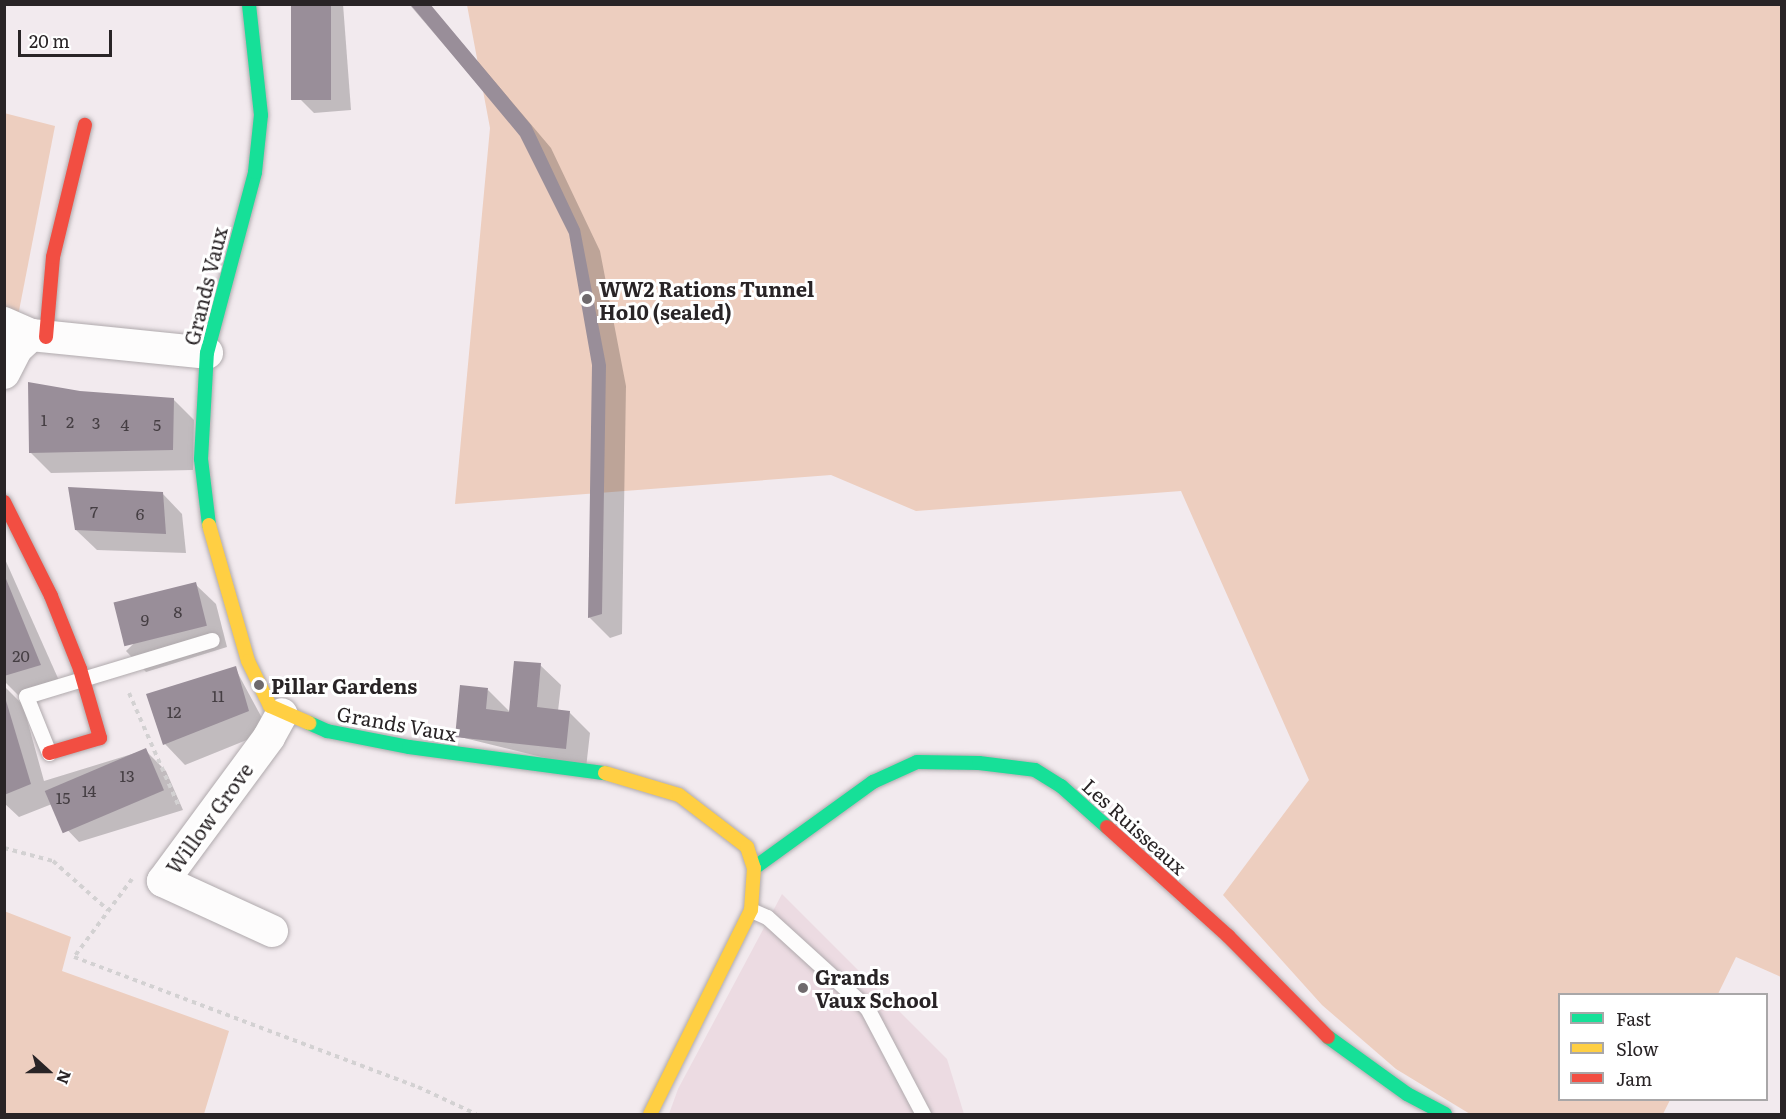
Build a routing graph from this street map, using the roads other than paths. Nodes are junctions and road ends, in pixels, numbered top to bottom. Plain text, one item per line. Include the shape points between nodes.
1 (249, 4) edge
2 (85, 125) dead end
3 (27, 332) edge
4 (207, 353) junction
5 (4, 372) edge
6 (4, 502) edge
7 (212, 640) dead end
8 (84, 681) junction
9 (282, 714) junction
10 (49, 753) joint
11 (754, 868) junction
12 (751, 910) junction
13 (272, 931) dead end
14 (650, 1114) edge
15 (922, 1114) edge
16 (1445, 1114) edge

1 - 4 street, Grands Vaux via 261,115 255,172
2 - 3 street via 53,257
3 - 4 street
3 - 5 street
4 - 9 street, Grands Vaux via 201,459 211,541 248,661 270,706
6 - 8 street via 51,596
7 - 8 lane
8 - 10 street via 100,738
8 - 10 lane via 26,696
9 - 11 street, Grands Vaux via 327,731 409,747 605,773 679,795 747,847
9 - 13 street, Willow Grove via 163,880
11 - 12 street
11 - 16 street, Les Ruisseaux via 873,782 917,762 979,763 1035,770 1061,786 1228,936 1332,1041 1407,1094
12 - 14 street
12 - 15 lane via 767,917 867,1008

